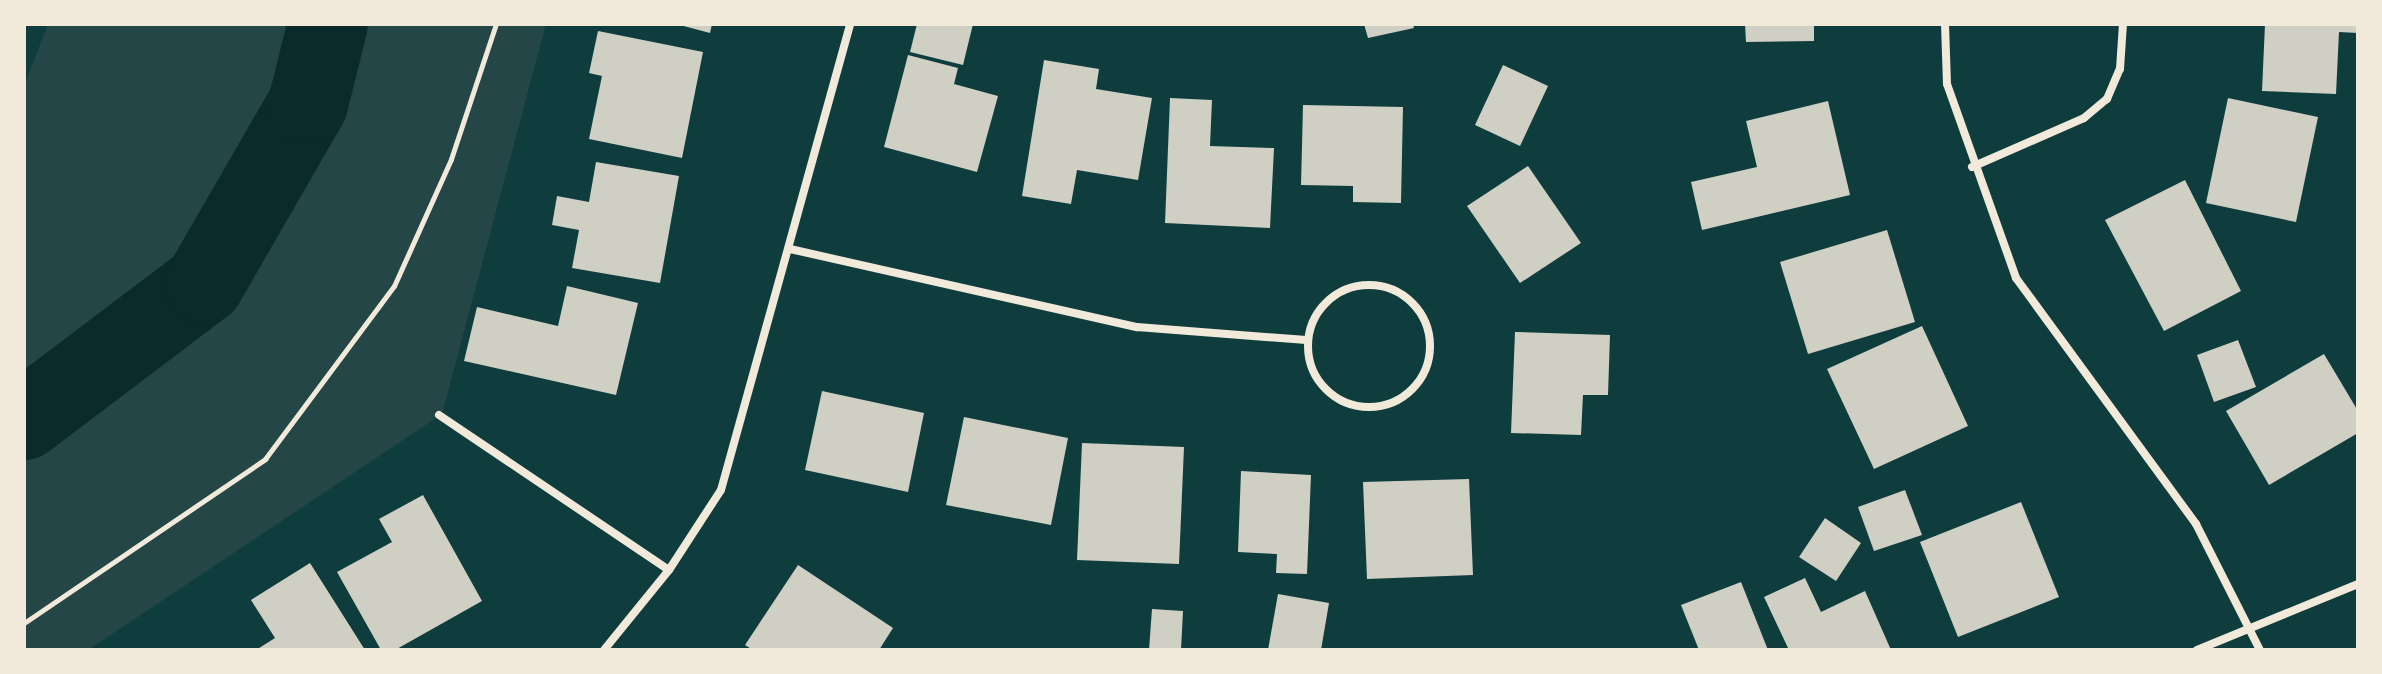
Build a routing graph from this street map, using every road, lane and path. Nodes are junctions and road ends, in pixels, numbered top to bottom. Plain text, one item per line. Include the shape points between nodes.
1 (496, 24) edge
2 (850, 24) edge
3 (1945, 24) edge
4 (2123, 24) edge
5 (1972, 167) junction
6 (790, 249) junction
7 (1307, 340) junction
8 (439, 415) dead end
9 (669, 570) junction
10 (2358, 584) edge
11 (24, 623) edge
12 (2251, 626) junction
13 (604, 650) edge
14 (2197, 650) edge
15 (2260, 650) edge

1 - 11 path via 451,159 394,286 265,459
2 - 6 street
3 - 5 street via 1947,84
4 - 5 street via 2120,69 2107,99 2084,118
5 - 12 street via 2016,278 2196,524
6 - 7 street via 1137,327
6 - 9 street via 721,490
7 - 7 street via 1311,322 1337,293 1374,284 1410,300 1429,333 1430,352 1424,373 1411,390 1373,407 1333,396 1318,381
8 - 9 street
9 - 13 street
10 - 12 street
12 - 14 street
12 - 15 street

